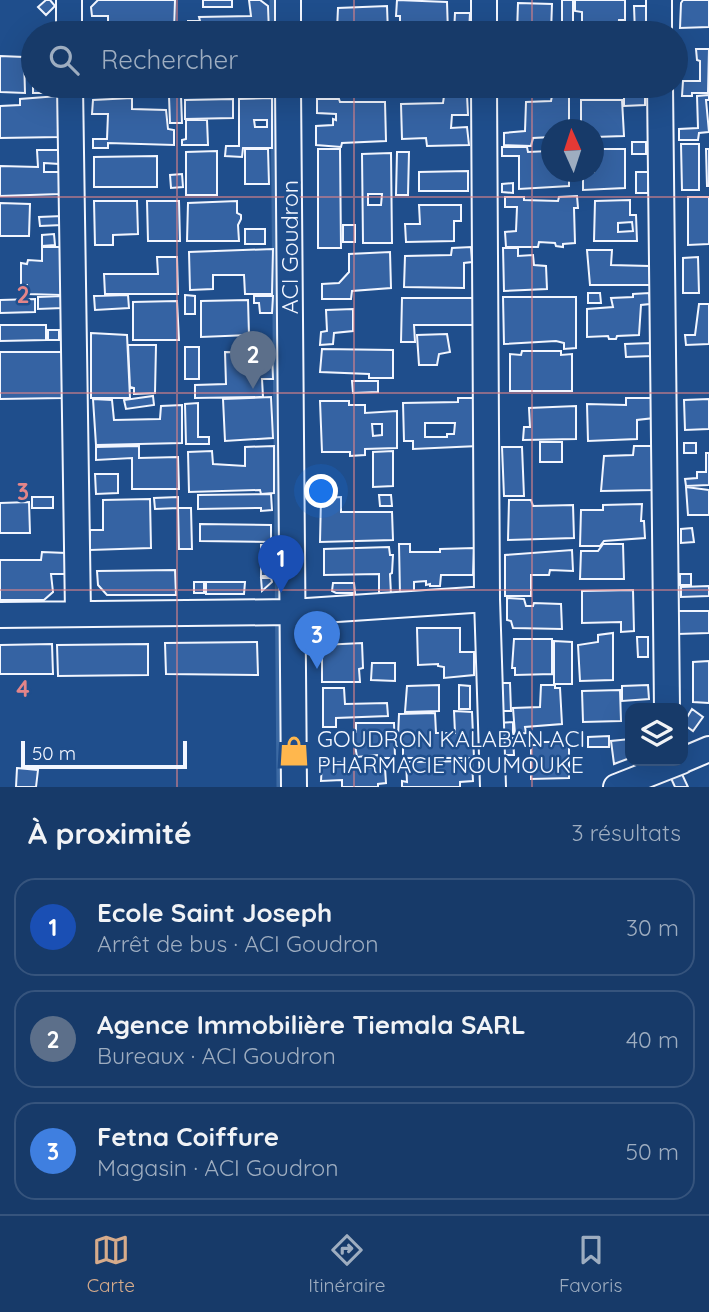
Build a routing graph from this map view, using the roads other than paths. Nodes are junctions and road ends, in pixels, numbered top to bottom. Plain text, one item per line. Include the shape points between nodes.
1 (69, 0) edge
2 (288, 0) edge
3 (484, 0) edge
4 (659, 0) edge
5 (69, 21) edge
6 (288, 21) edge
7 (484, 21) edge
8 (659, 21) edge
9 (70, 98) edge
10 (288, 98) edge
11 (484, 98) edge
12 (660, 98) edge
13 (487, 599) junction
14 (292, 612) junction
15 (78, 613) junction
16 (0, 615) edge
17 (667, 703) edge
18 (709, 749) edge
19 (688, 757) edge
20 (666, 766) edge
21 (294, 787) edge
22 (493, 787) edge
23 (616, 787) edge

1 - 5 street
2 - 6 street
3 - 7 street
4 - 8 street
9 - 15 street
10 - 14 street, ACI Goudron
11 - 13 street
12 - 17 street
13 - 14 street
13 - 22 street
14 - 15 street
14 - 21 street, ACI Goudron
15 - 16 street
18 - 19 street
20 - 23 street

